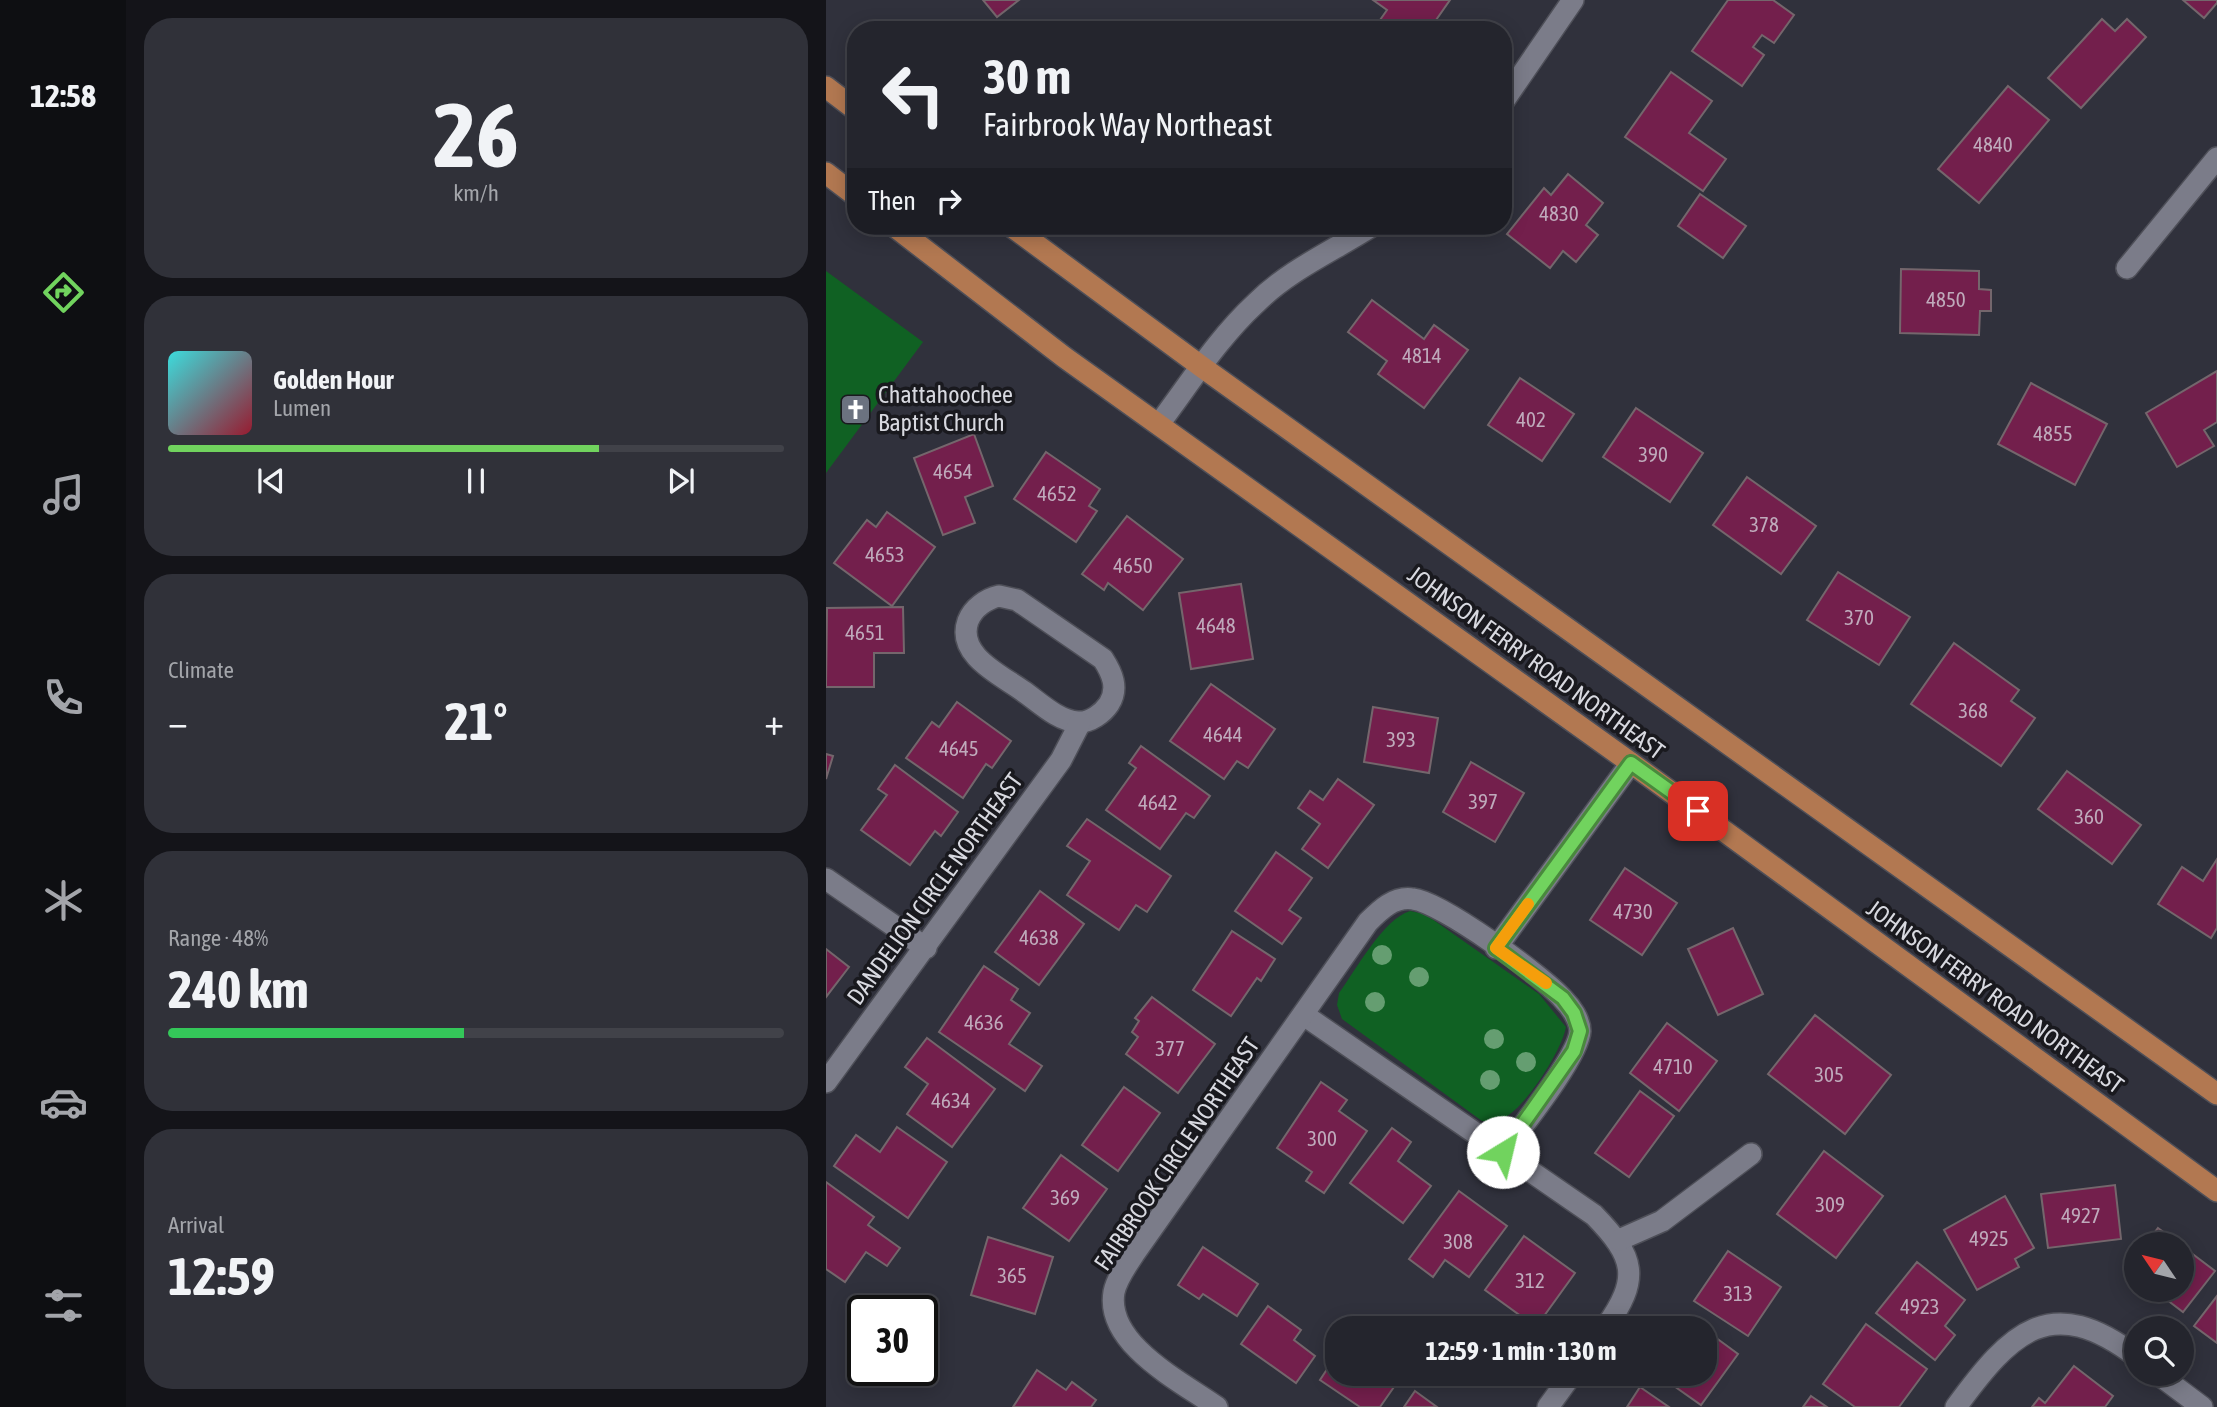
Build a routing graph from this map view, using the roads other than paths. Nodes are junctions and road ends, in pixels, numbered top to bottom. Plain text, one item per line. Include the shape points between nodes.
1 (1573, 0) edge
2 (826, 87) edge
3 (1512, 89) edge
4 (847, 103) edge
5 (2217, 158) edge
6 (826, 173) edge
7 (847, 189) edge
8 (906, 235) edge
9 (1023, 235) edge
10 (1356, 235) edge
11 (2127, 268) dead end
12 (1202, 367) junction
13 (1159, 424) junction
14 (1080, 723) junction
15 (1631, 763) junction
16 (826, 879) edge
17 (926, 948) junction
18 (1496, 948) junction
19 (1304, 1015) junction
20 (826, 1083) edge
21 (2217, 1094) edge
22 (1503, 1152) junction
23 (1751, 1154) dead end
24 (2217, 1191) edge
25 (1619, 1240) junction
26 (1614, 1316) edge
27 (2124, 1348) edge
28 (1563, 1386) edge
29 (2174, 1386) edge
30 (1217, 1407) edge
31 (1548, 1407) edge
32 (1956, 1407) edge
33 (2202, 1407) edge

1 - 3 street
2 - 4 main road
5 - 11 street
6 - 7 main road
8 - 13 main road, JOHNSON FERRY ROAD NORTHEAST
9 - 12 main road, JOHNSON FERRY ROAD NORTHEAST
10 - 12 street via 1296,270 1256,302
12 - 13 street
12 - 21 main road, JOHNSON FERRY ROAD NORTHEAST
13 - 15 main road, JOHNSON FERRY ROAD NORTHEAST
14 - 14 street, DANDELION CIRCLE NORTHEAST via 1061,718 978,659 967,643 966,627 971,614 988,599 1017,600 1103,659 1114,685 1110,702 1097,717
14 - 17 street, DANDELION CIRCLE NORTHEAST via 1061,760
15 - 18 street
15 - 24 main road, JOHNSON FERRY ROAD NORTHEAST
16 - 17 street
17 - 20 street, DANDELION CIRCLE NORTHEAST
18 - 19 street, FAIRBROOK CIRCLE NORTHEAST via 1433,904 1399,900 1384,906 1368,922
18 - 22 street, FAIRBROOK CIRCLE NORTHEAST via 1563,998 1580,1031 1574,1051
19 - 22 street
19 - 30 street, FAIRBROOK CIRCLE NORTHEAST via 1134,1254 1114,1292 1115,1312 1138,1351
22 - 25 street via 1594,1214
23 - 25 street via 1662,1221
25 - 26 street via 1629,1277
27 - 32 street via 2086,1326 2064,1323 2041,1328 2004,1348
28 - 31 street
29 - 33 street

